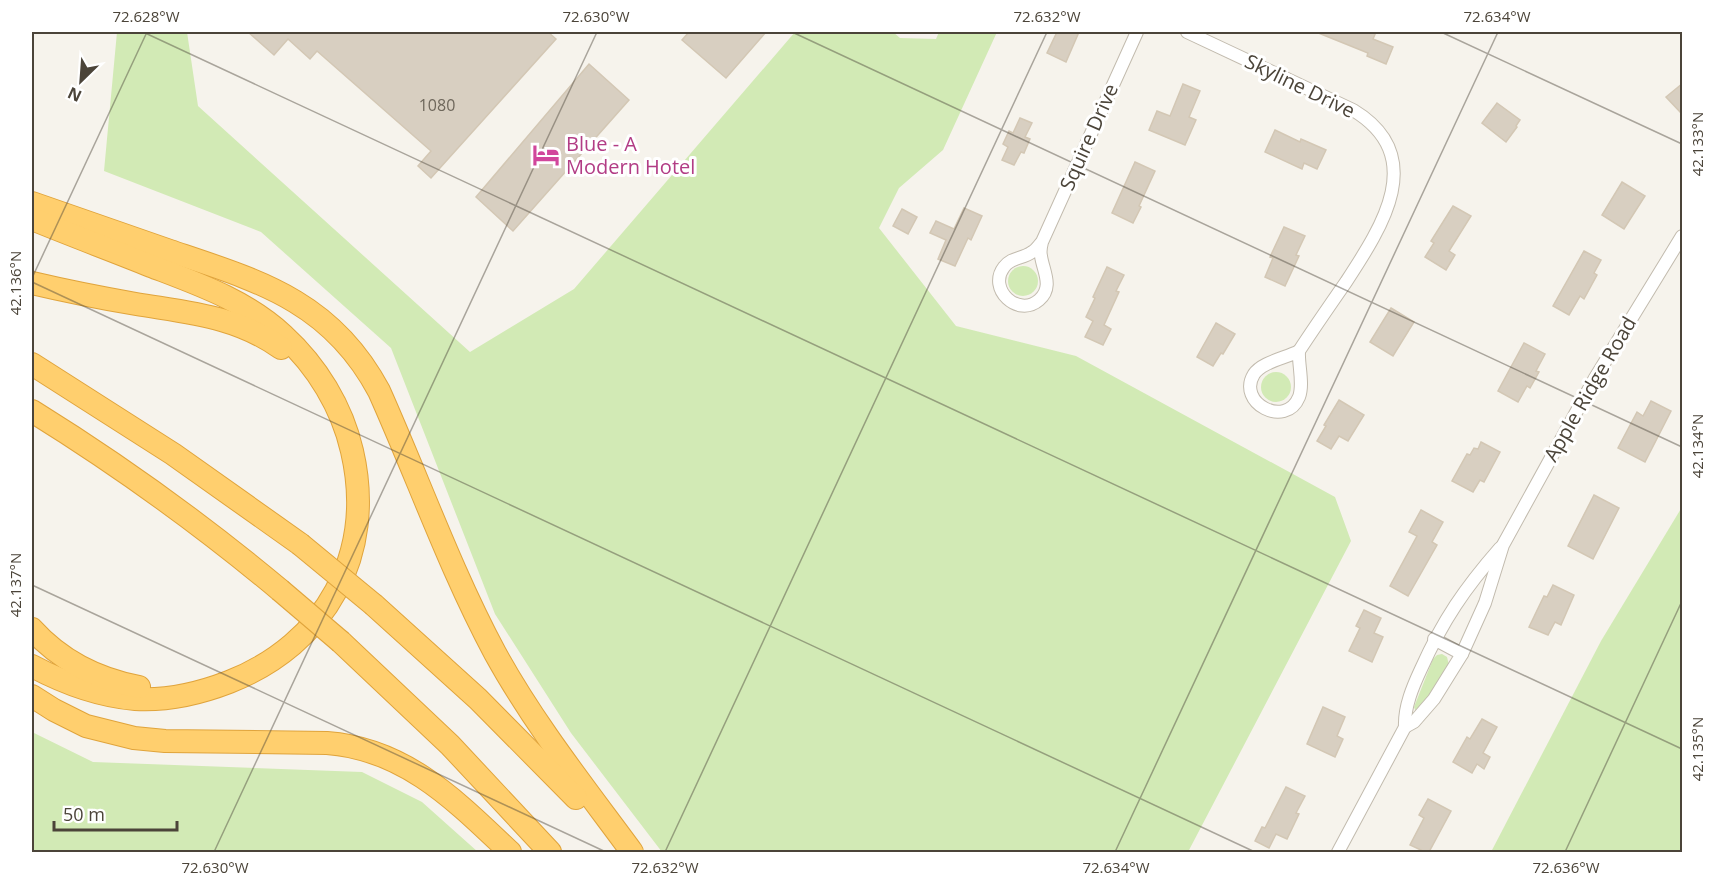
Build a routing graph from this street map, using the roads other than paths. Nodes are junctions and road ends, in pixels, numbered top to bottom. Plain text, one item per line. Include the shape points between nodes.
1 (1137, 32) edge
2 (1187, 32) edge
3 (32, 203) edge
4 (32, 219) edge
5 (1683, 236) edge
6 (1042, 242) junction
7 (32, 283) edge
8 (1299, 351) junction
9 (32, 364) edge
10 (32, 411) edge
11 (346, 431) junction
12 (1503, 545) junction
13 (32, 629) edge
14 (1434, 639) junction
15 (1462, 654) junction
16 (32, 666) edge
17 (226, 683) junction
18 (32, 696) edge
19 (1406, 727) junction
20 (510, 852) edge
21 (550, 852) edge
22 (625, 852) edge
23 (632, 852) edge
24 (1338, 852) edge

1 - 6 street, Squire Drive
2 - 8 street, Skyline Drive via 1362,115 1382,135 1393,159 1392,189 1379,230
3 - 23 highway via 270,287 312,311 335,331 379,391 462,588 497,656 548,738
4 - 11 highway via 215,291 260,316 310,364
5 - 12 street, Apple Ridge Road via 1595,378
6 - 6 street via 1031,253 1010,261 1000,273 1003,295 1016,304 1032,304 1044,293 1047,278
7 - 11 highway via 223,319 250,329 304,367 326,393
8 - 8 street via 1267,363 1255,373 1251,388 1263,409 1279,412 1299,397
9 - 22 highway, bridge via 173,454 300,544 374,605 522,741
10 - 21 highway, bridge via 155,492 280,590 450,745
11 - 17 highway via 357,476 358,508 344,574 321,616 296,643 264,666
12 - 14 street, Apple Ridge Road via 1469,584
12 - 15 street, Apple Ridge Road via 1485,603
13 - 17 highway via 73,663 122,683 164,690
14 - 15 street
14 - 19 street, Apple Ridge Road via 1414,684
15 - 19 street, Apple Ridge Road via 1434,699
16 - 17 highway via 77,687 135,699 177,698
18 - 20 highway via 86,726 134,738 320,742 375,752 432,783
19 - 24 street, Apple Ridge Road

